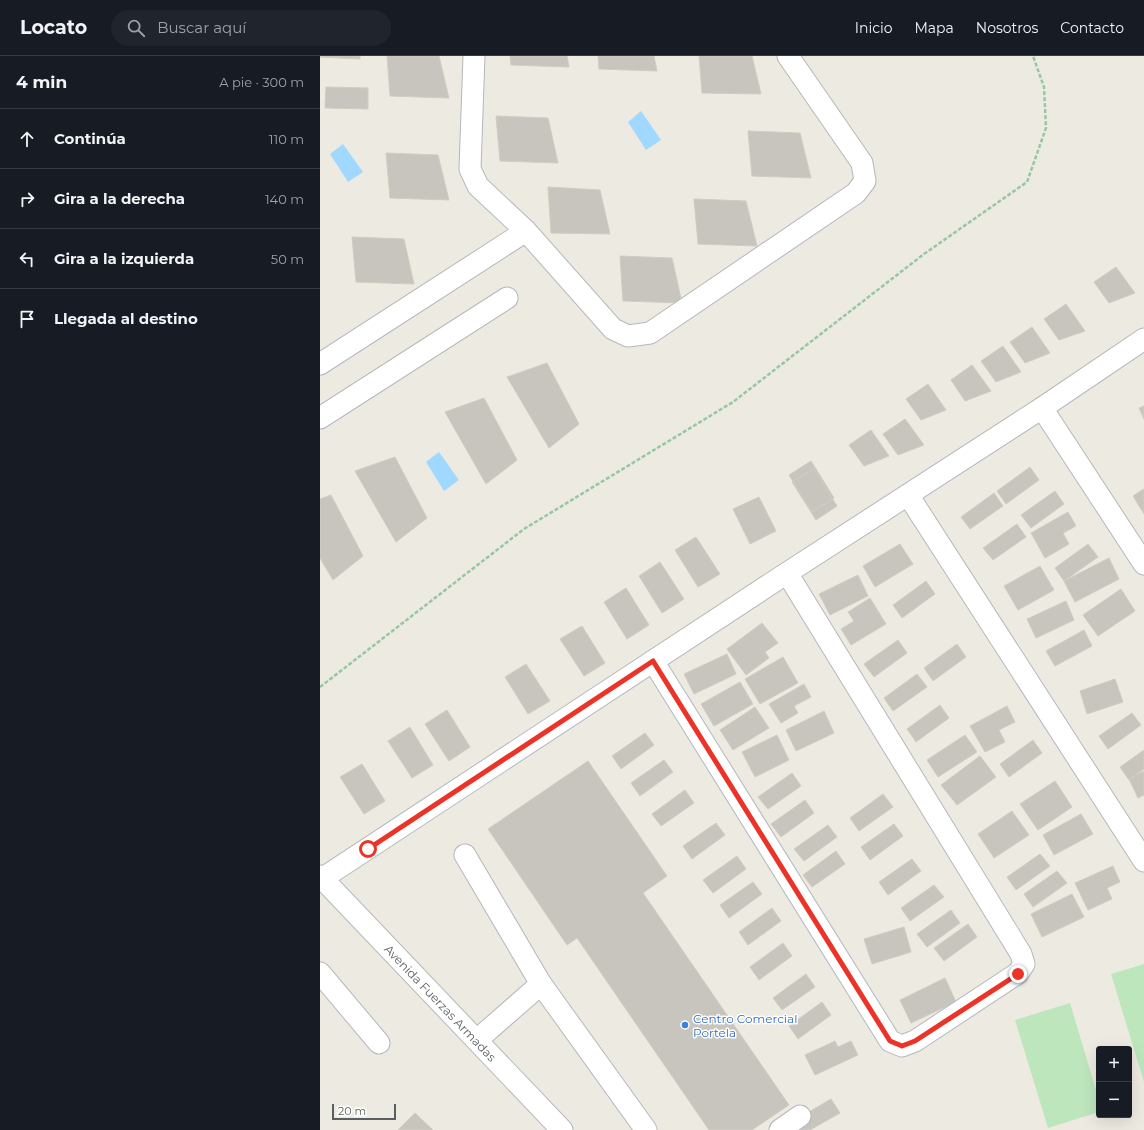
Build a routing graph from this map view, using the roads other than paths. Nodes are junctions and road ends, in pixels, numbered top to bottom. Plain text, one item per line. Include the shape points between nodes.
1 (474, 56) edge
2 (788, 56) edge
3 (526, 231) junction
4 (507, 298) dead end
5 (1144, 339) edge
6 (320, 364) edge
7 (1042, 408) junction
8 (320, 418) edge
9 (908, 495) junction
10 (1144, 564) edge
11 (787, 573) junction
12 (653, 661) junction
13 (466, 855) dead end
14 (1144, 861) edge
15 (322, 877) edge
16 (320, 973) edge
17 (540, 984) junction
18 (477, 1040) junction
19 (379, 1042) dead end
20 (800, 1116) dead end
21 (562, 1130) edge
22 (646, 1130) edge
23 (780, 1130) edge

1 - 3 street via 470,168 478,186
2 - 3 street via 862,163 865,181 856,193 650,333 628,336 613,329
3 - 6 street
4 - 8 street
5 - 7 street
7 - 9 street
7 - 10 street
9 - 11 street
9 - 14 street
11 - 12 street
11 - 12 street via 1021,954 1024,964 1018,974 915,1041 902,1046 890,1041
12 - 15 street
13 - 17 street
15 - 18 street, Avenida Fuerzas Armadas
16 - 19 street
17 - 18 street
17 - 22 street
18 - 21 street, Avenida Fuerzas Armadas
20 - 23 street

